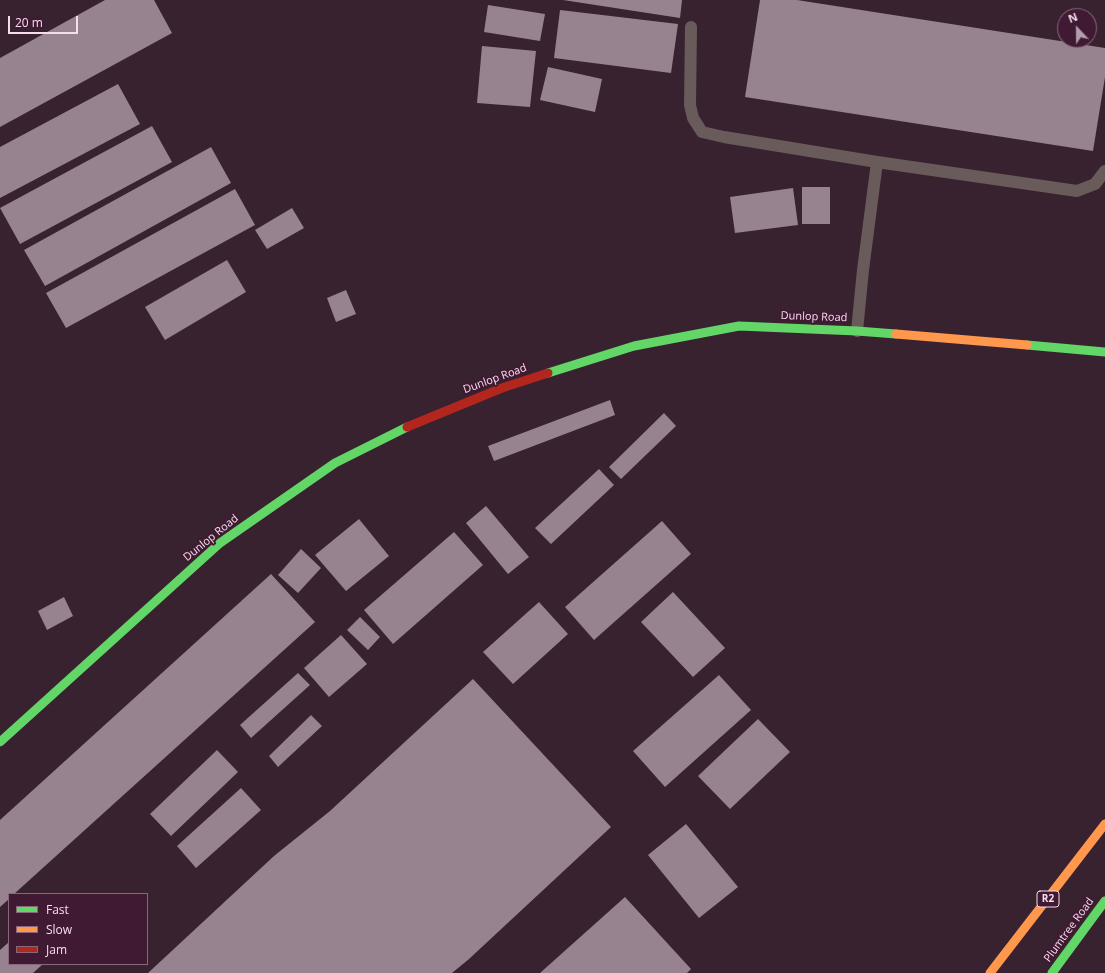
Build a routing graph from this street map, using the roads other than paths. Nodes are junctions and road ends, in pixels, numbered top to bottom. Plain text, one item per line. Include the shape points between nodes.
1 (692, 27) dead end
2 (877, 162) junction
3 (1105, 171) edge
4 (857, 331) junction
5 (1105, 352) edge
6 (0, 742) edge
7 (1105, 824) edge
8 (1105, 901) edge
9 (990, 973) edge
10 (1052, 973) edge

1 - 2 lane via 690,105 693,118 702,132 724,138
2 - 3 lane via 1077,191 1095,184
2 - 4 lane
4 - 5 main road, Dunlop Road
4 - 6 main road, Dunlop Road via 739,326 634,346 502,388 402,429 335,463 220,543
7 - 9 main road, R2
8 - 10 main road, Plumtree Road

